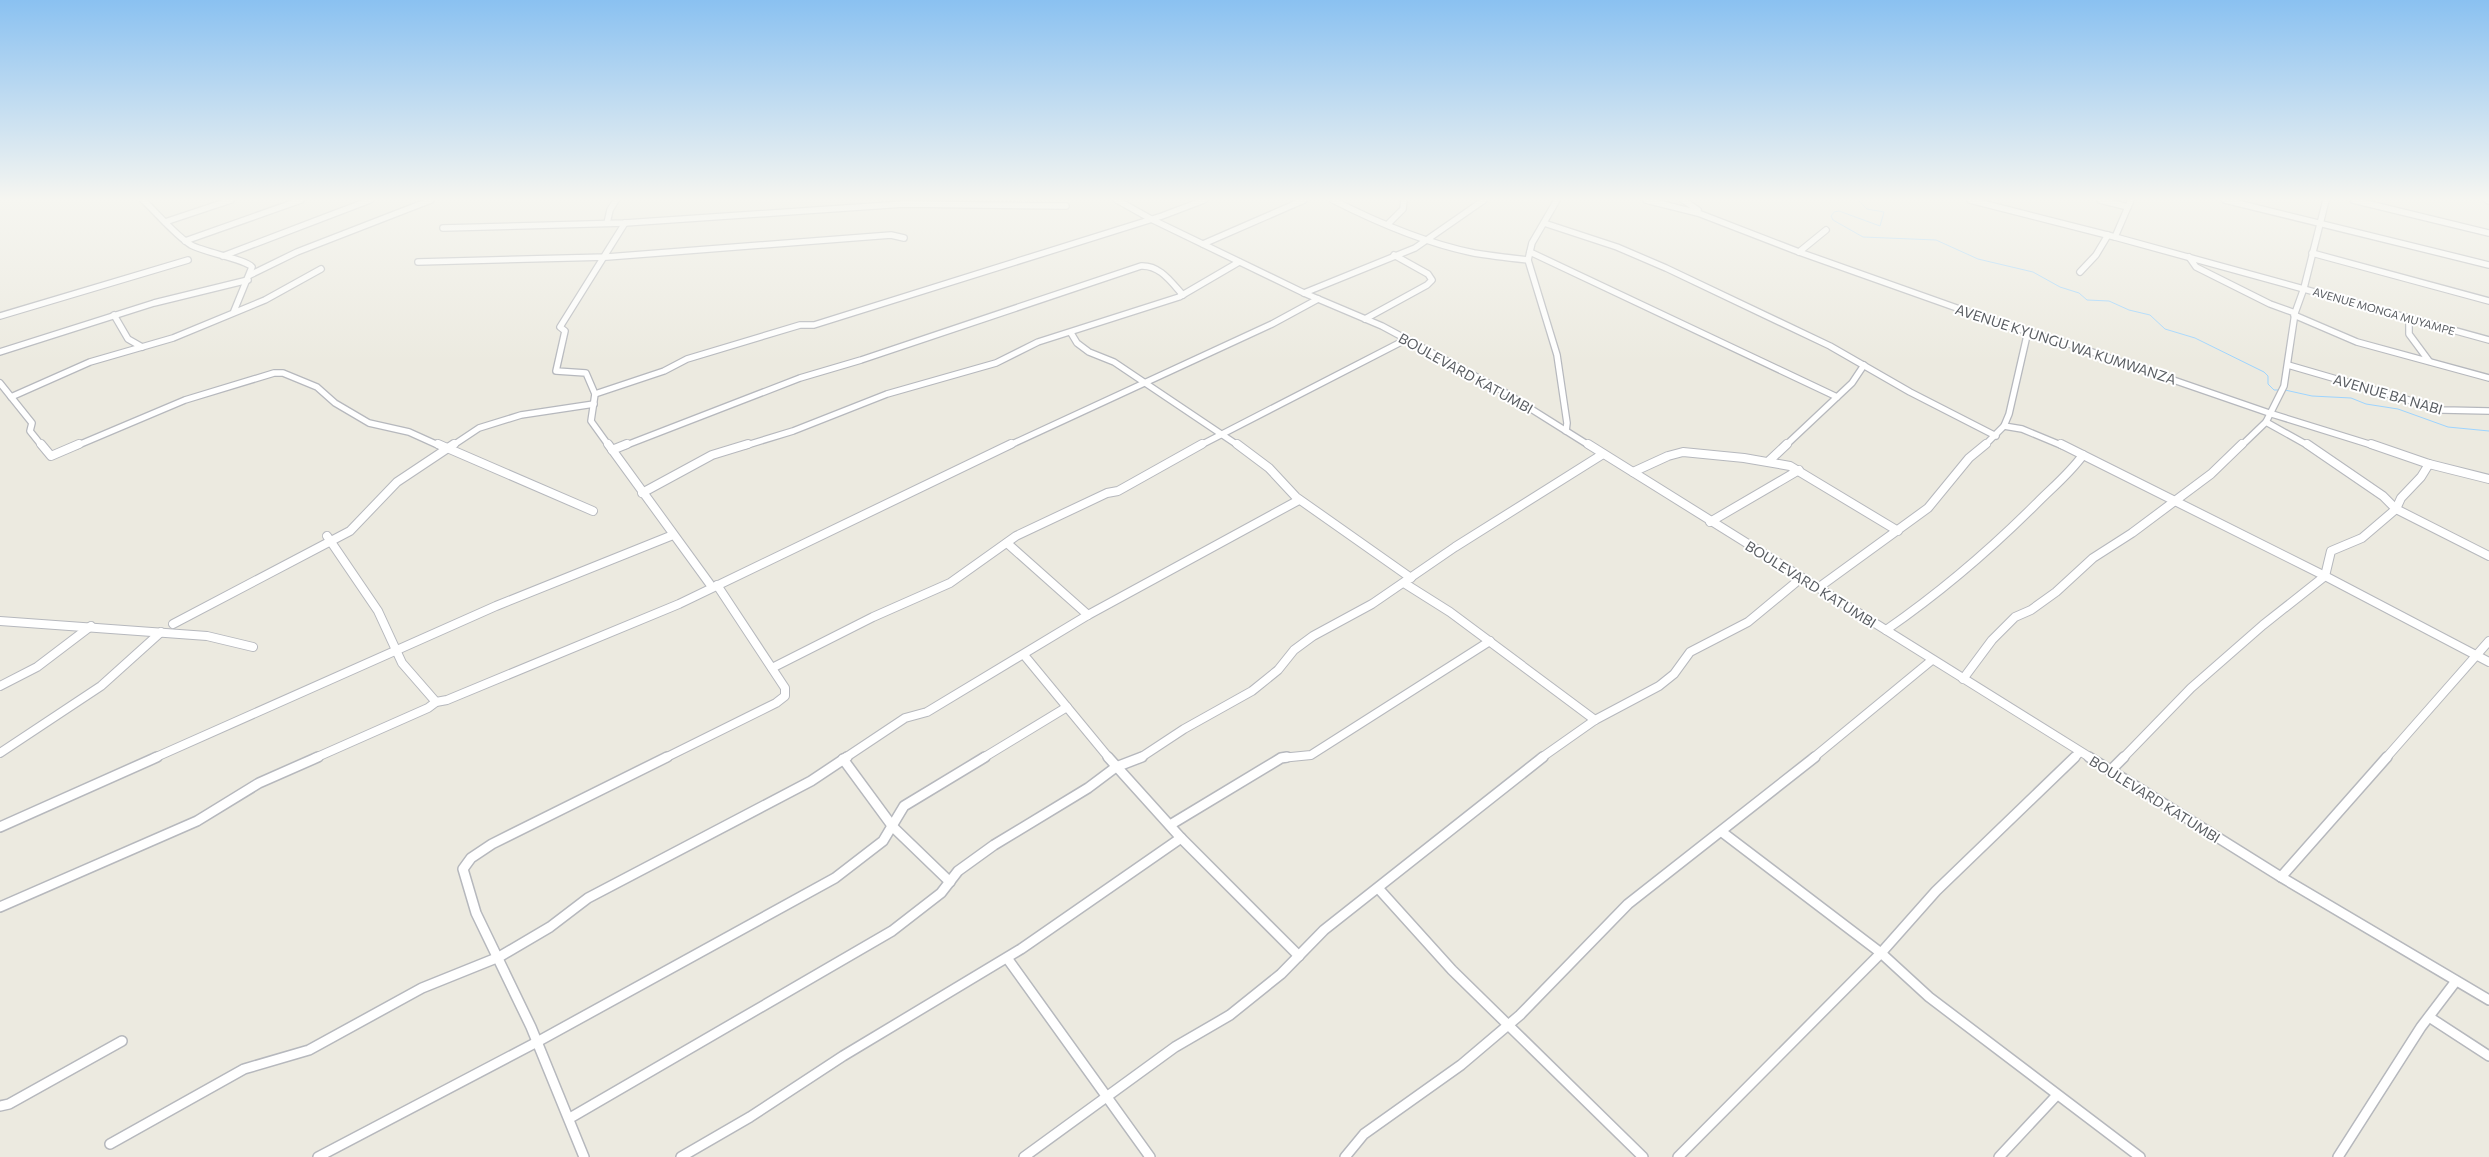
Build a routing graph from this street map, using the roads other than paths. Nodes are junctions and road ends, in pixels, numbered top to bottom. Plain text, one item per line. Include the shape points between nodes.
1 (214, 254) edge
2 (229, 254) edge
3 (293, 254) edge
4 (606, 254) edge
5 (645, 254) edge
6 (1039, 254) edge
7 (1224, 254) edge
8 (1397, 254) edge
9 (1488, 254) edge
10 (1530, 254) edge
11 (1534, 254) edge
12 (1632, 254) edge
13 (1805, 254) edge
14 (2097, 254) edge
15 (2178, 254) edge
16 (2312, 254) edge
17 (2316, 254) edge
18 (2444, 254) edge
19 (1394, 255) junction
20 (221, 257) junction
21 (604, 257) junction
22 (2189, 257) junction
23 (188, 260) dead end
24 (1528, 260) junction
25 (418, 262) dead end
26 (1240, 262) junction
27 (2489, 265) edge
28 (322, 269) dead end
29 (2080, 272) dead end
30 (249, 277) junction
31 (2304, 288) junction
32 (1304, 293) junction
33 (1183, 295) junction
34 (1318, 299) junction
35 (2489, 301) edge
36 (234, 311) junction
37 (2295, 314) junction
38 (114, 315) junction
39 (0, 316) edge
40 (1365, 319) junction
41 (2409, 320) junction
42 (2028, 331) junction
43 (1072, 333) junction
44 (1407, 339) junction
45 (2489, 340) edge
46 (142, 347) junction
47 (0, 352) edge
48 (2427, 358) junction
49 (1864, 365) junction
50 (2288, 366) junction
51 (2489, 378) edge
52 (1144, 382) junction
53 (1, 386) edge
54 (595, 394) junction
55 (10, 396) junction
56 (1837, 397) junction
57 (594, 404) junction
58 (2489, 411) edge
59 (2272, 414) junction
60 (2266, 422) junction
61 (2004, 426) junction
62 (1566, 431) junction
63 (1221, 434) junction
64 (1996, 436) junction
65 (446, 450) junction
66 (612, 450) junction
67 (1603, 454) junction
68 (2083, 455) junction
69 (1769, 461) junction
70 (2429, 464) junction
71 (1799, 470) junction
72 (1633, 472) junction
73 (2489, 479) edge
74 (642, 492) junction
75 (1299, 500) junction
76 (2174, 501) junction
77 (2396, 509) junction
78 (593, 511) dead end
79 (1710, 522) junction
80 (1898, 531) junction
81 (673, 535) junction
82 (329, 538) junction
83 (1007, 543) junction
84 (2489, 556) edge
85 (2325, 576) junction
86 (1800, 579) junction
87 (1408, 580) junction
88 (714, 586) junction
89 (1818, 588) junction
90 (1088, 615) junction
91 (0, 620) edge
92 (173, 624) dead end
93 (91, 626) junction
94 (1886, 630) junction
95 (161, 632) junction
96 (1490, 641) junction
97 (2489, 641) edge
98 (253, 647) dead end
99 (396, 651) junction
100 (1024, 655) junction
101 (2476, 656) junction
102 (1932, 660) junction
103 (2489, 662) edge
104 (772, 668) junction
105 (1963, 679) junction
106 (0, 686) edge
107 (436, 702) junction
108 (1067, 707) junction
109 (1595, 720) junction
110 (2080, 752) junction
111 (0, 753) edge
112 (843, 759) junction
113 (1116, 767) junction
114 (2110, 771) junction
115 (1170, 825) junction
116 (0, 827) edge
117 (893, 827) junction
118 (1722, 832) junction
119 (1182, 838) junction
120 (2281, 877) junction
121 (950, 882) junction
122 (1378, 888) junction
123 (0, 907) edge
124 (1881, 953) junction
125 (1299, 956) junction
126 (499, 957) junction
127 (1007, 958) junction
128 (2456, 981) junction
129 (2489, 1000) edge
130 (2429, 1017) junction
131 (1508, 1024) junction
132 (122, 1041) dead end
133 (537, 1042) junction
134 (2489, 1056) edge
135 (2057, 1095) junction
136 (1107, 1097) junction
137 (0, 1106) edge
138 (570, 1118) junction
139 (110, 1144) dead end
140 (318, 1157) edge
141 (584, 1157) edge
142 (681, 1157) edge
143 (1024, 1157) edge
144 (1150, 1157) edge
145 (1345, 1157) edge
146 (1643, 1157) edge
147 (1678, 1157) edge
148 (1999, 1157) edge
149 (2140, 1157) edge
150 (2338, 1157) edge

1 - 20 street
2 - 20 street
3 - 30 street
4 - 21 street
5 - 21 street
6 - 54 street via 814,324 800,325 687,359 664,371
7 - 26 street, BOULEVARD KATUMBI
8 - 19 street
9 - 24 street
10 - 24 street
11 - 56 street
12 - 49 street
13 - 42 street, AVENUE KYUNGU WA KUMWANZA
14 - 29 street
15 - 22 street, AVENUE MONGA MUYAMPE
16 - 31 street
17 - 35 street
18 - 27 street
19 - 32 street
19 - 40 street via 1428,274 1432,280
20 - 30 street via 248,262 252,267
21 - 25 street
21 - 54 street via 560,327 565,331 556,371 586,373
22 - 31 street, AVENUE MONGA MUYAMPE
22 - 37 street via 2196,266
23 - 39 street
24 - 62 street via 1557,355 1568,423
26 - 32 street, BOULEVARD KATUMBI
26 - 33 street
28 - 36 street via 265,300
30 - 36 street
30 - 38 street
31 - 37 street
31 - 41 street, AVENUE MONGA MUYAMPE
32 - 34 street, BOULEVARD KATUMBI
33 - 43 street
33 - 66 street via 1155,268 1141,266 800,378
34 - 40 street, BOULEVARD KATUMBI
34 - 52 street via 1272,324
36 - 46 street via 173,338
37 - 48 street via 2342,337
37 - 50 street
38 - 46 street via 128,339
38 - 47 street
40 - 44 street, BOULEVARD KATUMBI
41 - 45 street, AVENUE MONGA MUYAMPE
41 - 48 street via 2409,334
42 - 59 street, AVENUE KYUNGU WA KUMWANZA
42 - 61 street
43 - 52 street via 1084,348 1114,362
43 - 74 street via 1038,342 996,363 887,394 793,431 712,455
44 - 62 street, BOULEVARD KATUMBI via 1477,376
44 - 63 street
46 - 55 street via 90,362
48 - 51 street
49 - 56 street
49 - 64 street
50 - 58 street, AVENUE BA NABI via 2443,410
50 - 59 street via 2281,396
52 - 63 street
52 - 88 street
53 - 55 street
54 - 57 street
55 - 65 street via 32,423 30,431 51,456 185,400 266,375 283,373 316,387 335,403 369,423 400,429
56 - 69 street
57 - 65 street via 521,415 479,428
57 - 66 street via 591,421
59 - 60 street
59 - 70 street, AVENUE KYUNGU WA KUMWANZA
60 - 76 street via 2212,474
60 - 77 street via 2310,446 2383,496
61 - 64 street
61 - 68 street via 2036,434
62 - 67 street, BOULEVARD KATUMBI
63 - 75 street via 1269,468
63 - 83 street via 1118,491 1039,524
64 - 80 street via 1969,458 1928,508
65 - 78 street
65 - 82 street via 397,482 350,531
66 - 74 street
67 - 72 street, BOULEVARD KATUMBI
67 - 87 street via 1455,546
68 - 76 street
68 - 94 street via 2065,476 1975,560 1916,610
69 - 71 street
69 - 72 street via 1682,452
70 - 73 street, AVENUE KYUNGU WA KUMWANZA
70 - 77 street
71 - 79 street
71 - 80 street
72 - 79 street, BOULEVARD KATUMBI
74 - 81 street
75 - 87 street
75 - 90 street
76 - 85 street
76 - 105 street via 2093,558 2056,592 2015,617 1992,640
77 - 84 street
77 - 85 street via 2362,538 2331,552
79 - 86 street, BOULEVARD KATUMBI
80 - 89 street
81 - 88 street
81 - 99 street via 496,606
82 - 92 street
82 - 99 street via 378,611
83 - 90 street
83 - 104 street via 950,583
85 - 101 street
85 - 114 street via 2191,688
86 - 89 street, BOULEVARD KATUMBI
86 - 109 street via 1748,622 1690,652 1674,674 1659,686
87 - 96 street
87 - 113 street via 1358,613 1313,636 1252,691 1184,729 1136,761
88 - 104 street
88 - 107 street via 679,604
89 - 94 street, BOULEVARD KATUMBI
90 - 100 street
91 - 93 street
93 - 95 street
93 - 106 street via 37,667
94 - 102 street, BOULEVARD KATUMBI
95 - 98 street via 207,636
95 - 111 street via 102,686
96 - 109 street
96 - 115 street via 1311,755 1281,758
97 - 101 street
99 - 107 street via 405,668
99 - 116 street
100 - 108 street
100 - 112 street via 927,712 905,718
101 - 103 street
101 - 120 street
102 - 105 street, BOULEVARD KATUMBI
102 - 118 street
104 - 126 street via 785,688 785,696 776,703 492,844 471,858 463,869 465,883 476,913
105 - 110 street, BOULEVARD KATUMBI
107 - 123 street via 259,783 197,821
108 - 113 street
108 - 117 street via 904,806
109 - 122 street via 1553,749
110 - 114 street, BOULEVARD KATUMBI
110 - 124 street via 1943,885
112 - 117 street
112 - 126 street via 811,781 588,898 550,927
113 - 115 street
113 - 121 street via 973,860
114 - 120 street, BOULEVARD KATUMBI
115 - 119 street
117 - 121 street
117 - 133 street via 883,841 835,878
118 - 124 street
118 - 131 street via 1628,904
119 - 125 street
119 - 127 street
120 - 128 street, BOULEVARD KATUMBI
121 - 138 street via 928,904 892,931
122 - 125 street via 1324,930
122 - 131 street via 1452,970
124 - 135 street via 1929,997
124 - 147 street
125 - 136 street via 1230,1015 1175,1047
126 - 133 street
126 - 139 street via 422,988 309,1050 244,1069
127 - 136 street
127 - 142 street via 901,1020 750,1118
128 - 129 street, BOULEVARD KATUMBI
128 - 130 street
130 - 134 street
130 - 150 street
131 - 145 street via 1461,1065 1364,1134
131 - 146 street
132 - 137 street
133 - 138 street
133 - 140 street
135 - 148 street
135 - 149 street
136 - 143 street
136 - 144 street
138 - 141 street

